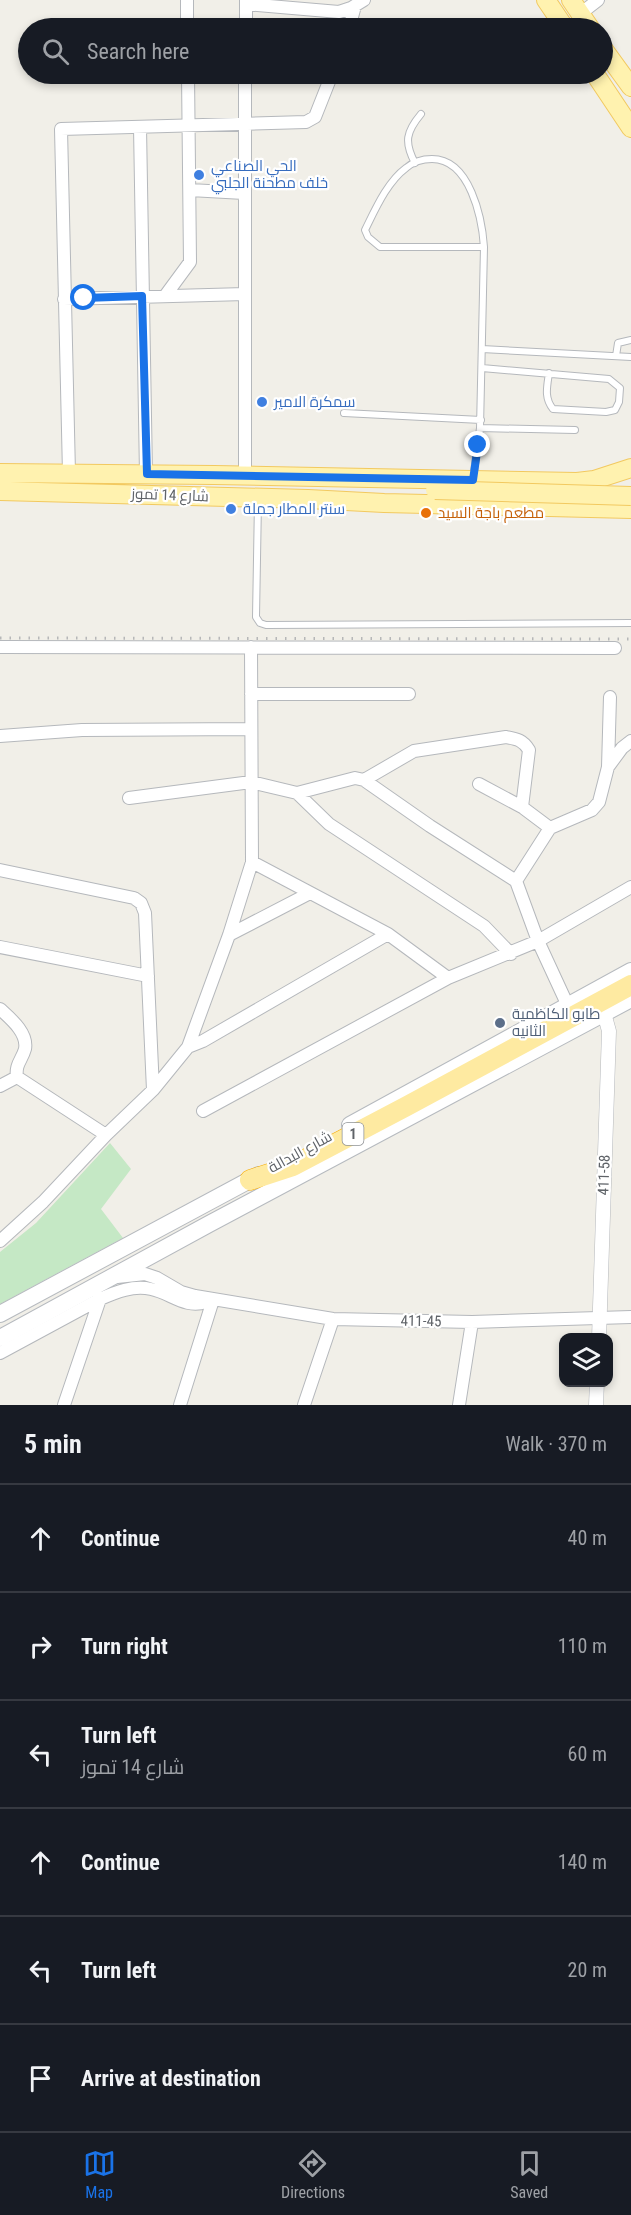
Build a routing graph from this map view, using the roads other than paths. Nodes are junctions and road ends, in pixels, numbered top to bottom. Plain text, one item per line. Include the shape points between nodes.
1 (187, 0) edge
2 (546, 0) edge
3 (598, 0) edge
4 (246, 2) edge
5 (359, 3) edge
6 (187, 18) edge
7 (246, 18) edge
8 (353, 18) edge
9 (558, 18) edge
10 (585, 18) edge
11 (613, 61) edge
12 (613, 79) edge
13 (188, 84) edge
14 (245, 84) edge
15 (328, 84) edge
16 (602, 84) edge
17 (631, 87) edge
18 (631, 109) edge
19 (421, 114) dead end
20 (244, 123) junction
21 (188, 126) junction
22 (140, 127) junction
23 (631, 128) edge
24 (415, 163) junction
25 (190, 190) junction
26 (244, 193) junction
27 (484, 247) junction
28 (245, 294) junction
29 (142, 296) junction
30 (165, 296) junction
31 (64, 299) junction
32 (631, 340) edge
33 (482, 349) junction
34 (616, 356) junction
35 (631, 357) edge
36 (482, 368) junction
37 (549, 373) junction
38 (344, 413) dead end
39 (480, 420) junction
40 (480, 428) junction
41 (575, 430) dead end
42 (631, 468) edge
43 (0, 473) edge
44 (69, 473) junction
45 (147, 474) junction
46 (169, 475) junction
47 (245, 476) junction
48 (473, 480) junction
49 (520, 481) junction
50 (0, 491) edge
51 (631, 496) edge
52 (258, 498) junction
53 (519, 505) junction
54 (631, 509) edge
55 (631, 623) edge
56 (0, 647) edge
57 (251, 647) junction
58 (615, 648) dead end
59 (251, 694) junction
60 (409, 694) dead end
61 (610, 697) dead end
62 (251, 729) junction
63 (0, 736) edge
64 (631, 741) edge
65 (608, 767) junction
66 (364, 780) junction
67 (251, 782) junction
68 (478, 784) dead end
69 (297, 793) junction
70 (129, 798) dead end
71 (522, 807) junction
72 (550, 828) junction
73 (252, 862) junction
74 (0, 870) edge
75 (516, 881) junction
76 (631, 887) edge
77 (310, 893) junction
78 (388, 934) junction
79 (229, 935) junction
80 (538, 941) junction
81 (0, 947) edge
82 (511, 954) junction
83 (631, 971) edge
84 (148, 976) junction
85 (448, 978) junction
86 (631, 985) edge
87 (631, 999) edge
88 (0, 1009) edge
89 (604, 1013) junction
90 (566, 1014) junction
91 (188, 1047) junction
92 (17, 1077) junction
93 (0, 1086) edge
94 (153, 1090) junction
95 (203, 1111) dead end
96 (106, 1135) junction
97 (250, 1180) joint
98 (0, 1241) edge
99 (113, 1278) junction
100 (97, 1293) junction
101 (213, 1300) junction
102 (0, 1314) edge
103 (599, 1317) junction
104 (631, 1317) edge
105 (333, 1319) junction
106 (472, 1322) junction
107 (598, 1333) edge
108 (0, 1338) edge
109 (0, 1353) edge
110 (597, 1387) edge
111 (64, 1405) edge
112 (180, 1405) edge
113 (304, 1405) edge
114 (459, 1405) edge
115 (596, 1405) edge

1 - 6 street
2 - 9 main road
3 - 10 street
4 - 5 street via 331,12
4 - 7 street
5 - 8 street
11 - 17 main road
12 - 18 main road
13 - 21 street
14 - 20 street
15 - 20 street via 315,117 306,122
16 - 23 main road
19 - 24 lane via 411,125 408,138 408,150
20 - 21 street
20 - 26 street
21 - 22 street
21 - 25 street
22 - 29 street
22 - 31 street via 61,129
24 - 27 lane via 442,159 463,177 482,221
24 - 27 lane via 395,179 365,230 368,237 380,247
25 - 26 street
25 - 30 street via 190,262
26 - 28 street
27 - 33 lane
28 - 30 street
28 - 47 street
29 - 30 street
29 - 31 street
29 - 45 street
31 - 44 street
32 - 34 lane via 618,343
33 - 34 lane
33 - 36 lane
34 - 35 lane
36 - 37 lane
36 - 39 lane
37 - 37 lane via 609,378 620,388 619,402 615,410 606,412 553,409 546,396
38 - 39 lane
39 - 40 lane
40 - 41 lane
40 - 48 lane
42 - 49 main road, شارع 14 تموز via 577,482
43 - 44 main road, شارع 14 تموز
44 - 45 main road, شارع 14 تموز
45 - 46 main road, شارع 14 تموز
46 - 47 main road, شارع 14 تموز
46 - 51 main road, bridge via 228,489
47 - 48 main road, شارع 14 تموز
48 - 49 main road, شارع 14 تموز
49 - 53 main road via 514,495
50 - 52 main road, شارع 14 تموز
52 - 53 main road, شارع 14 تموز
52 - 55 lane via 256,617 260,623
53 - 54 main road, شارع 14 تموز
56 - 57 street
57 - 58 street
57 - 59 street
59 - 60 street
59 - 62 street
61 - 65 street
62 - 63 street via 82,730
62 - 67 street
64 - 65 street
65 - 72 street via 599,802 592,810
66 - 69 street via 355,778
66 - 71 street via 414,751 506,737 525,742 529,750
66 - 75 street
67 - 69 street
67 - 70 street
67 - 73 street
68 - 71 street
69 - 82 street via 329,824 484,926
71 - 72 street
72 - 75 street
73 - 77 street
73 - 79 street
74 - 84 street via 134,898 141,903 145,913
75 - 80 street
76 - 80 street
77 - 78 street
77 - 79 street
78 - 85 street
78 - 91 street
79 - 91 street
80 - 82 street
80 - 90 street
81 - 84 street
82 - 85 street
83 - 90 main road
84 - 94 street
85 - 95 street
86 - 90 highway, 1
87 - 89 main road, شارع البدالة
88 - 92 street via 21,1030 25,1040
89 - 99 main road, شارع البدالة
89 - 103 street, 411-58 via 609,1031
90 - 97 highway, 1 via 293,1166
91 - 94 street
92 - 93 street
92 - 96 street
94 - 96 street
96 - 98 street
97 - 102 main road, شارع البدالة
99 - 100 main road, شارع البدالة
99 - 101 street via 145,1274 181,1292
100 - 101 street via 137,1287 197,1305
100 - 108 main road, شارع البدالة
100 - 109 street
100 - 111 street
101 - 105 street, 411-45
101 - 112 street
103 - 104 street, 411-45
103 - 106 street, 411-45
103 - 107 street, 411-58
105 - 106 street, 411-45
105 - 113 street
106 - 114 street
110 - 115 street

